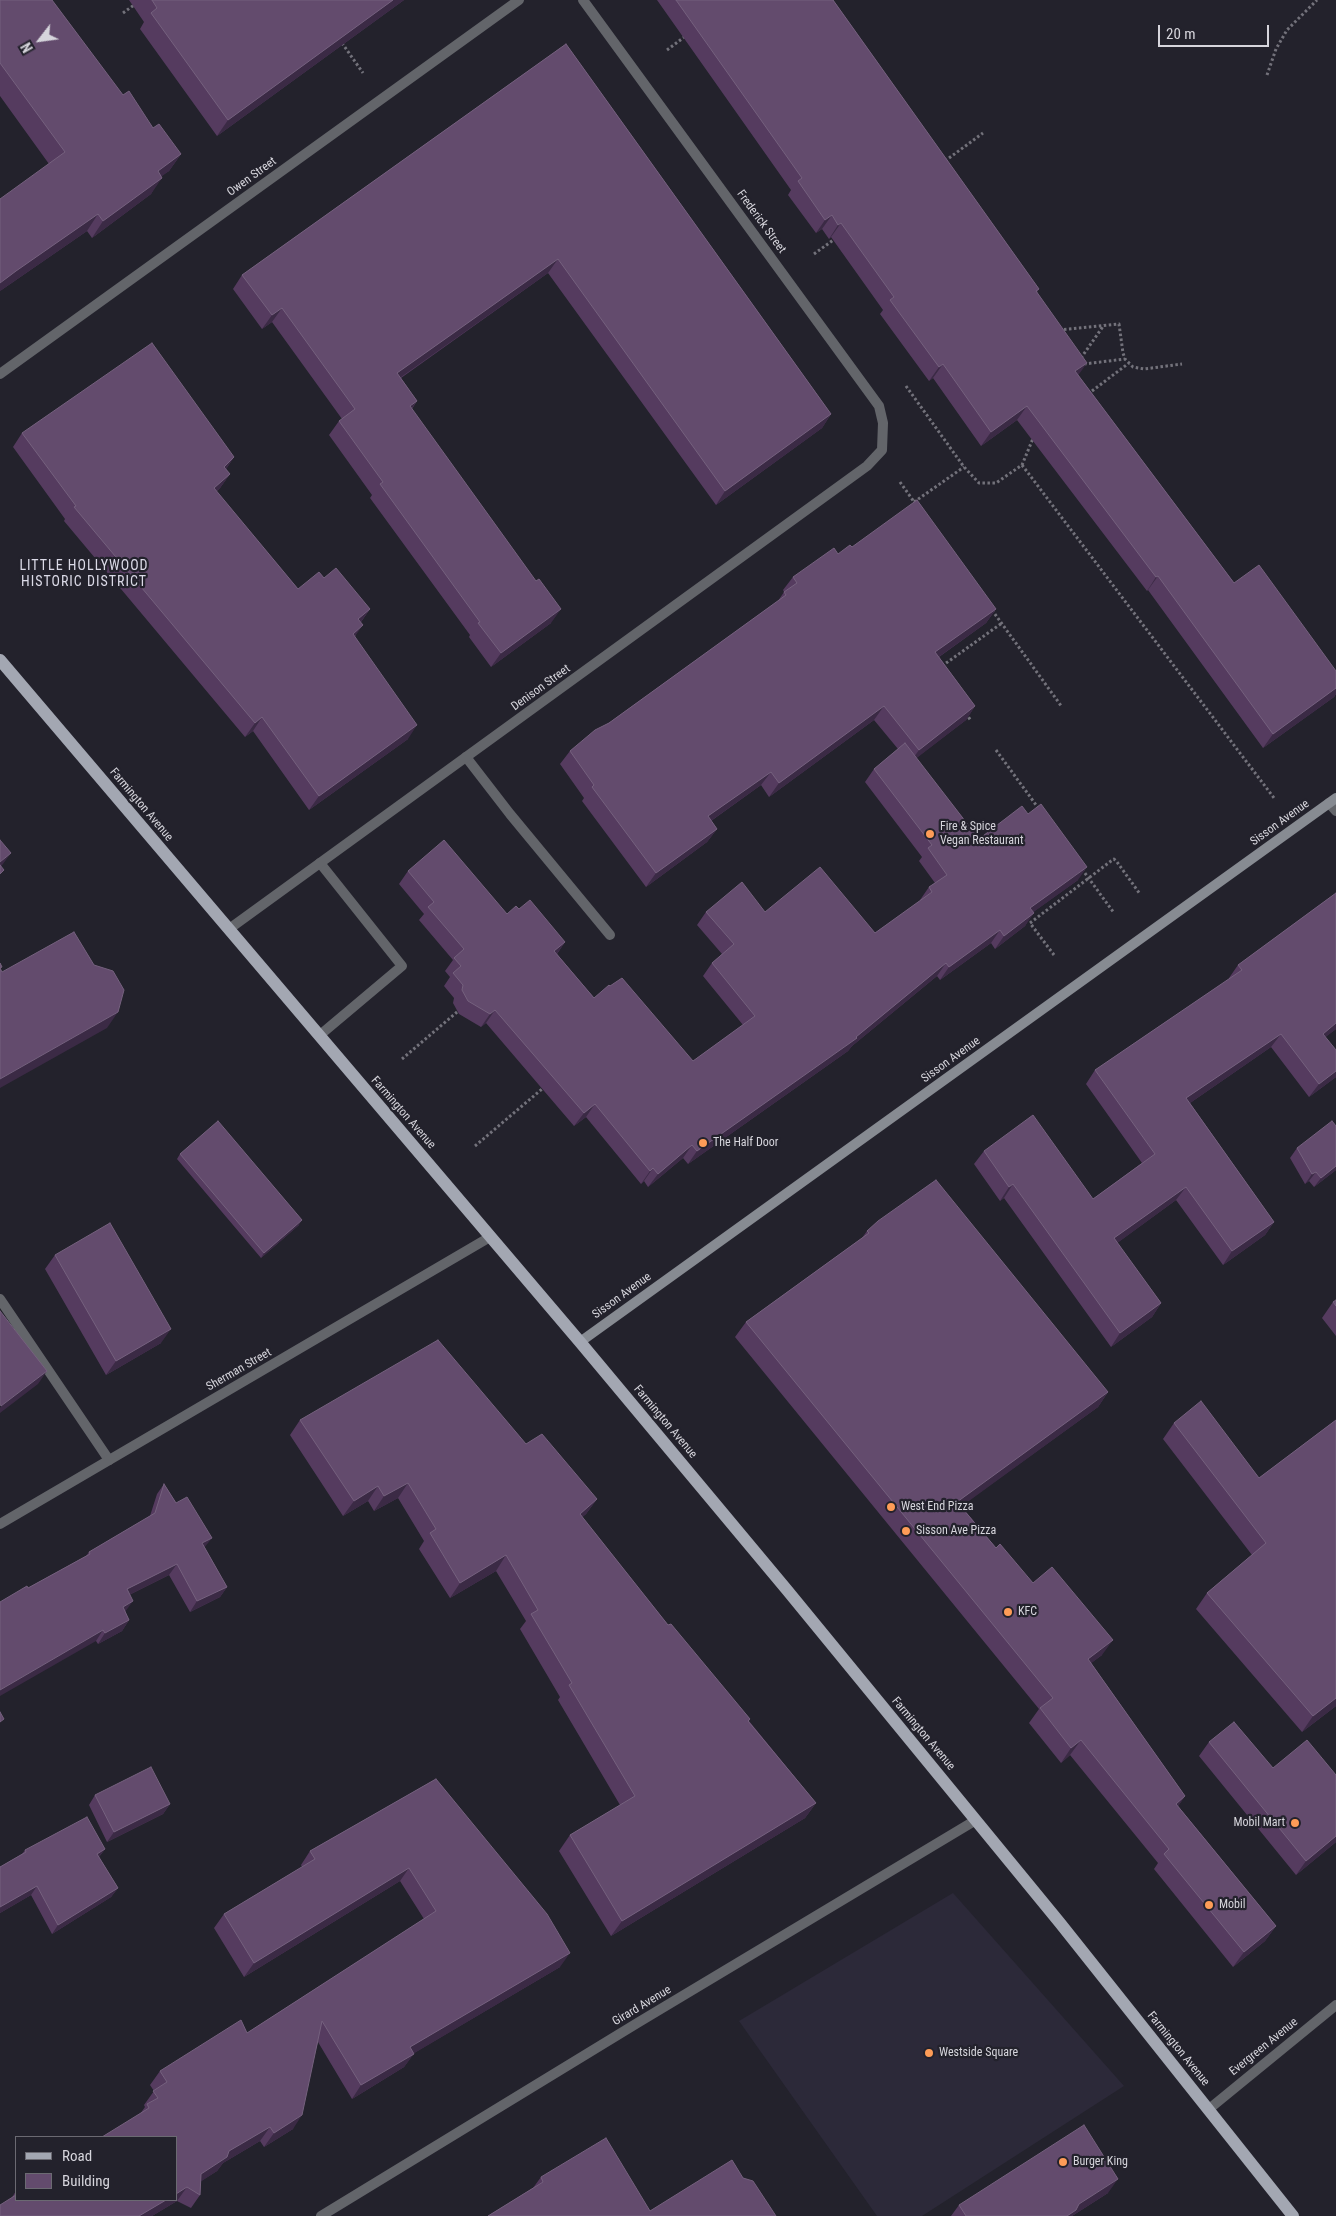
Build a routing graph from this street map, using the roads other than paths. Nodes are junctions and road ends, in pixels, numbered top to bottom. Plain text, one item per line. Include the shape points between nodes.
1 (519, 0) edge
2 (583, 0) edge
3 (0, 374) edge
4 (867, 466) joint
5 (0, 660) edge
6 (466, 757) junction
7 (1334, 804) edge
8 (320, 863) junction
9 (229, 930) junction
10 (610, 935) dead end
11 (320, 1035) junction
12 (490, 1237) junction
13 (0, 1299) edge
14 (580, 1342) junction
15 (109, 1460) junction
16 (0, 1524) edge
17 (976, 1820) junction
18 (1336, 2005) edge
19 (1208, 2109) junction
20 (322, 2216) edge
21 (1293, 2216) edge

1 - 3 street, Owen Street
2 - 4 street, Frederick Street via 879,406 884,423 882,450
4 - 6 street, Denison Street
5 - 9 main road, Farmington Avenue
6 - 8 street, Denison Street
6 - 10 street
7 - 14 main road, Sisson Avenue
8 - 9 street, Denison Street
8 - 11 street via 402,966
9 - 11 main road, Farmington Avenue
11 - 12 main road, Farmington Avenue
12 - 14 main road, Farmington Avenue
12 - 15 street, Sherman Street
13 - 15 street
14 - 17 main road, Farmington Avenue
15 - 16 street, Sherman Street
17 - 19 main road, Farmington Avenue
17 - 20 street, Girard Avenue
18 - 19 street, Evergreen Avenue
19 - 21 main road, Farmington Avenue

